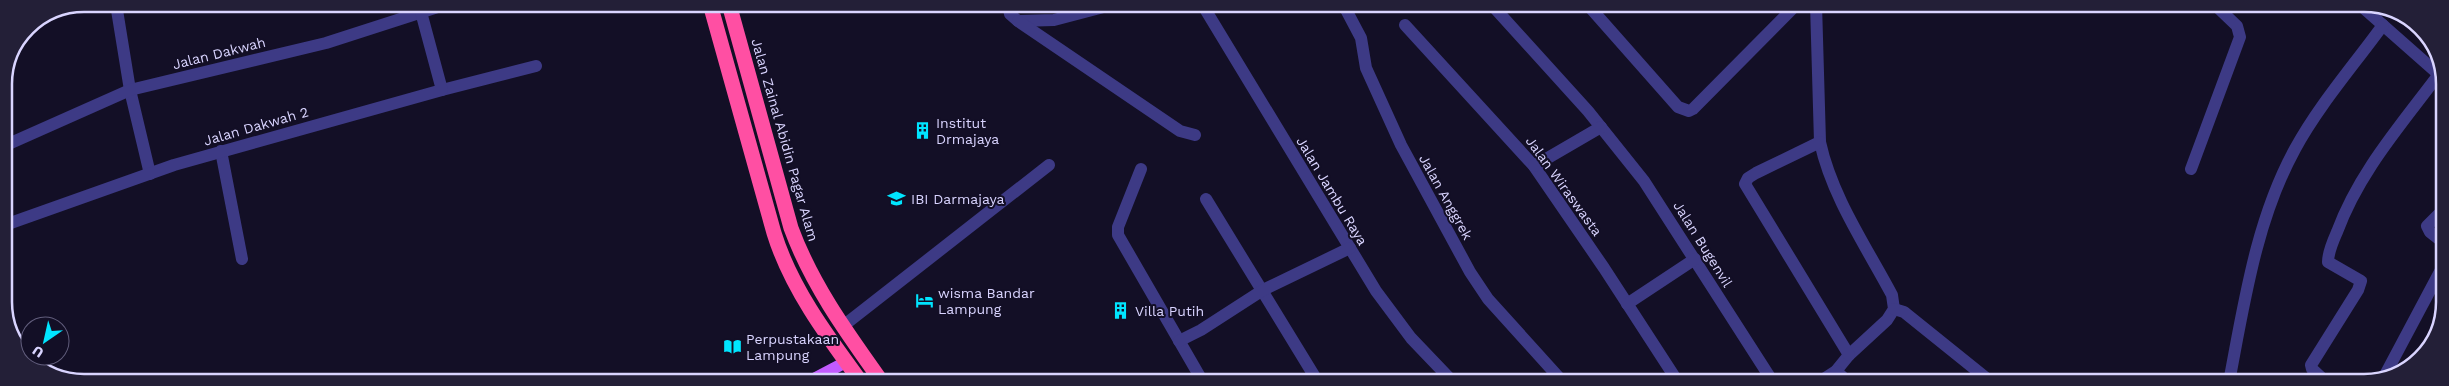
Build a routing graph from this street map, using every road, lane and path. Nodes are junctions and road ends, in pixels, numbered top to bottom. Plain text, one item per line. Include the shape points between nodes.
1 (117, 12) edge
2 (421, 12) joint
3 (712, 12) edge
4 (731, 12) edge
5 (1010, 12) edge
6 (1084, 12) edge
7 (1207, 12) edge
8 (1346, 12) edge
9 (1498, 12) edge
10 (1594, 12) edge
11 (1789, 12) edge
12 (1816, 12) edge
13 (2222, 12) edge
14 (2369, 13) edge
15 (1018, 21) junction
16 (2383, 24) junction
17 (1405, 25) dead end
18 (536, 66) dead end
19 (2435, 71) edge
20 (2436, 82) edge
21 (751, 83) junction
22 (734, 87) junction
23 (130, 90) junction
24 (442, 90) junction
25 (1601, 127) junction
26 (1195, 135) dead end
27 (12, 142) edge
28 (1820, 142) junction
29 (221, 151) junction
30 (1049, 165) dead end
31 (1534, 166) junction
32 (1141, 168) dead end
33 (2191, 170) dead end
34 (150, 174) junction
35 (1206, 199) dead end
36 (2436, 218) edge
37 (12, 223) edge
38 (2436, 237) edge
39 (1350, 248) junction
40 (242, 259) dead end
41 (1695, 259) junction
42 (2436, 279) edge
43 (1263, 290) junction
44 (1627, 304) junction
45 (1894, 309) junction
46 (843, 326) junction
47 (1179, 341) junction
48 (1849, 355) junction
49 (846, 362) junction
50 (2387, 370) edge
51 (1836, 371) junction
52 (823, 374) edge
53 (855, 374) edge
54 (876, 374) edge
55 (1198, 374) edge
56 (1313, 374) edge
57 (1445, 374) edge
58 (1556, 374) edge
59 (1673, 374) edge
60 (1768, 374) edge
61 (1831, 374) edge
62 (1839, 374) edge
63 (1981, 374) edge
64 (2231, 374) edge
65 (2317, 374) edge

1 - 23 street
2 - 23 street, Jalan Dakwah via 326,43
2 - 24 street
3 - 22 highway
4 - 21 highway, Jalan Zainal Abidin Pagar Alam
5 - 15 street
6 - 15 street via 1054,20
7 - 39 street, Jalan Jambu Raya
8 - 58 street, Jalan Anggrek via 1361,38 1366,68 1393,130 1470,272 1488,299
9 - 25 street, Jalan Bugenvil
10 - 11 street via 1678,106 1689,110
12 - 28 street
13 - 33 street via 2237,26 2240,37
14 - 16 street
15 - 26 street via 1180,131
16 - 19 street
16 - 64 street via 2295,149 2264,223
17 - 31 street, Jalan Wiraswasta
18 - 24 street, Jalan Dakwah 2
20 - 65 street via 2370,165 2347,204 2328,262 2361,281 2311,365
21 - 22 highway
21 - 46 highway, Jalan Zainal Abidin Pagar Alam via 795,239 813,277
22 - 49 highway via 786,267
23 - 27 street, Jalan Dakwah
23 - 34 street
24 - 29 street, Jalan Dakwah 2
25 - 31 street
25 - 41 street, Jalan Bugenvil via 1644,181
28 - 45 street via 1829,176 1892,295
28 - 48 street via 1756,173 1745,184
29 - 34 street, Jalan Dakwah 2
29 - 40 street
30 - 46 street
31 - 44 street, Jalan Wiraswasta
32 - 47 street via 1118,227 1118,235
34 - 37 street, Jalan Dakwah 2
35 - 43 street
36 - 38 street via 2427,226
39 - 43 street
39 - 57 street, Jalan Jambu Raya via 1411,338
41 - 44 street
41 - 60 street, Jalan Bugenvil
42 - 50 street
43 - 47 street
43 - 56 street
44 - 59 street, Jalan Wiraswasta
45 - 48 street via 1887,320
45 - 63 street via 1904,312
46 - 54 highway, Jalan Zainal Abidin Pagar Alam
47 - 55 street
48 - 51 street
49 - 52 main road
49 - 53 highway
51 - 61 street
51 - 62 street

